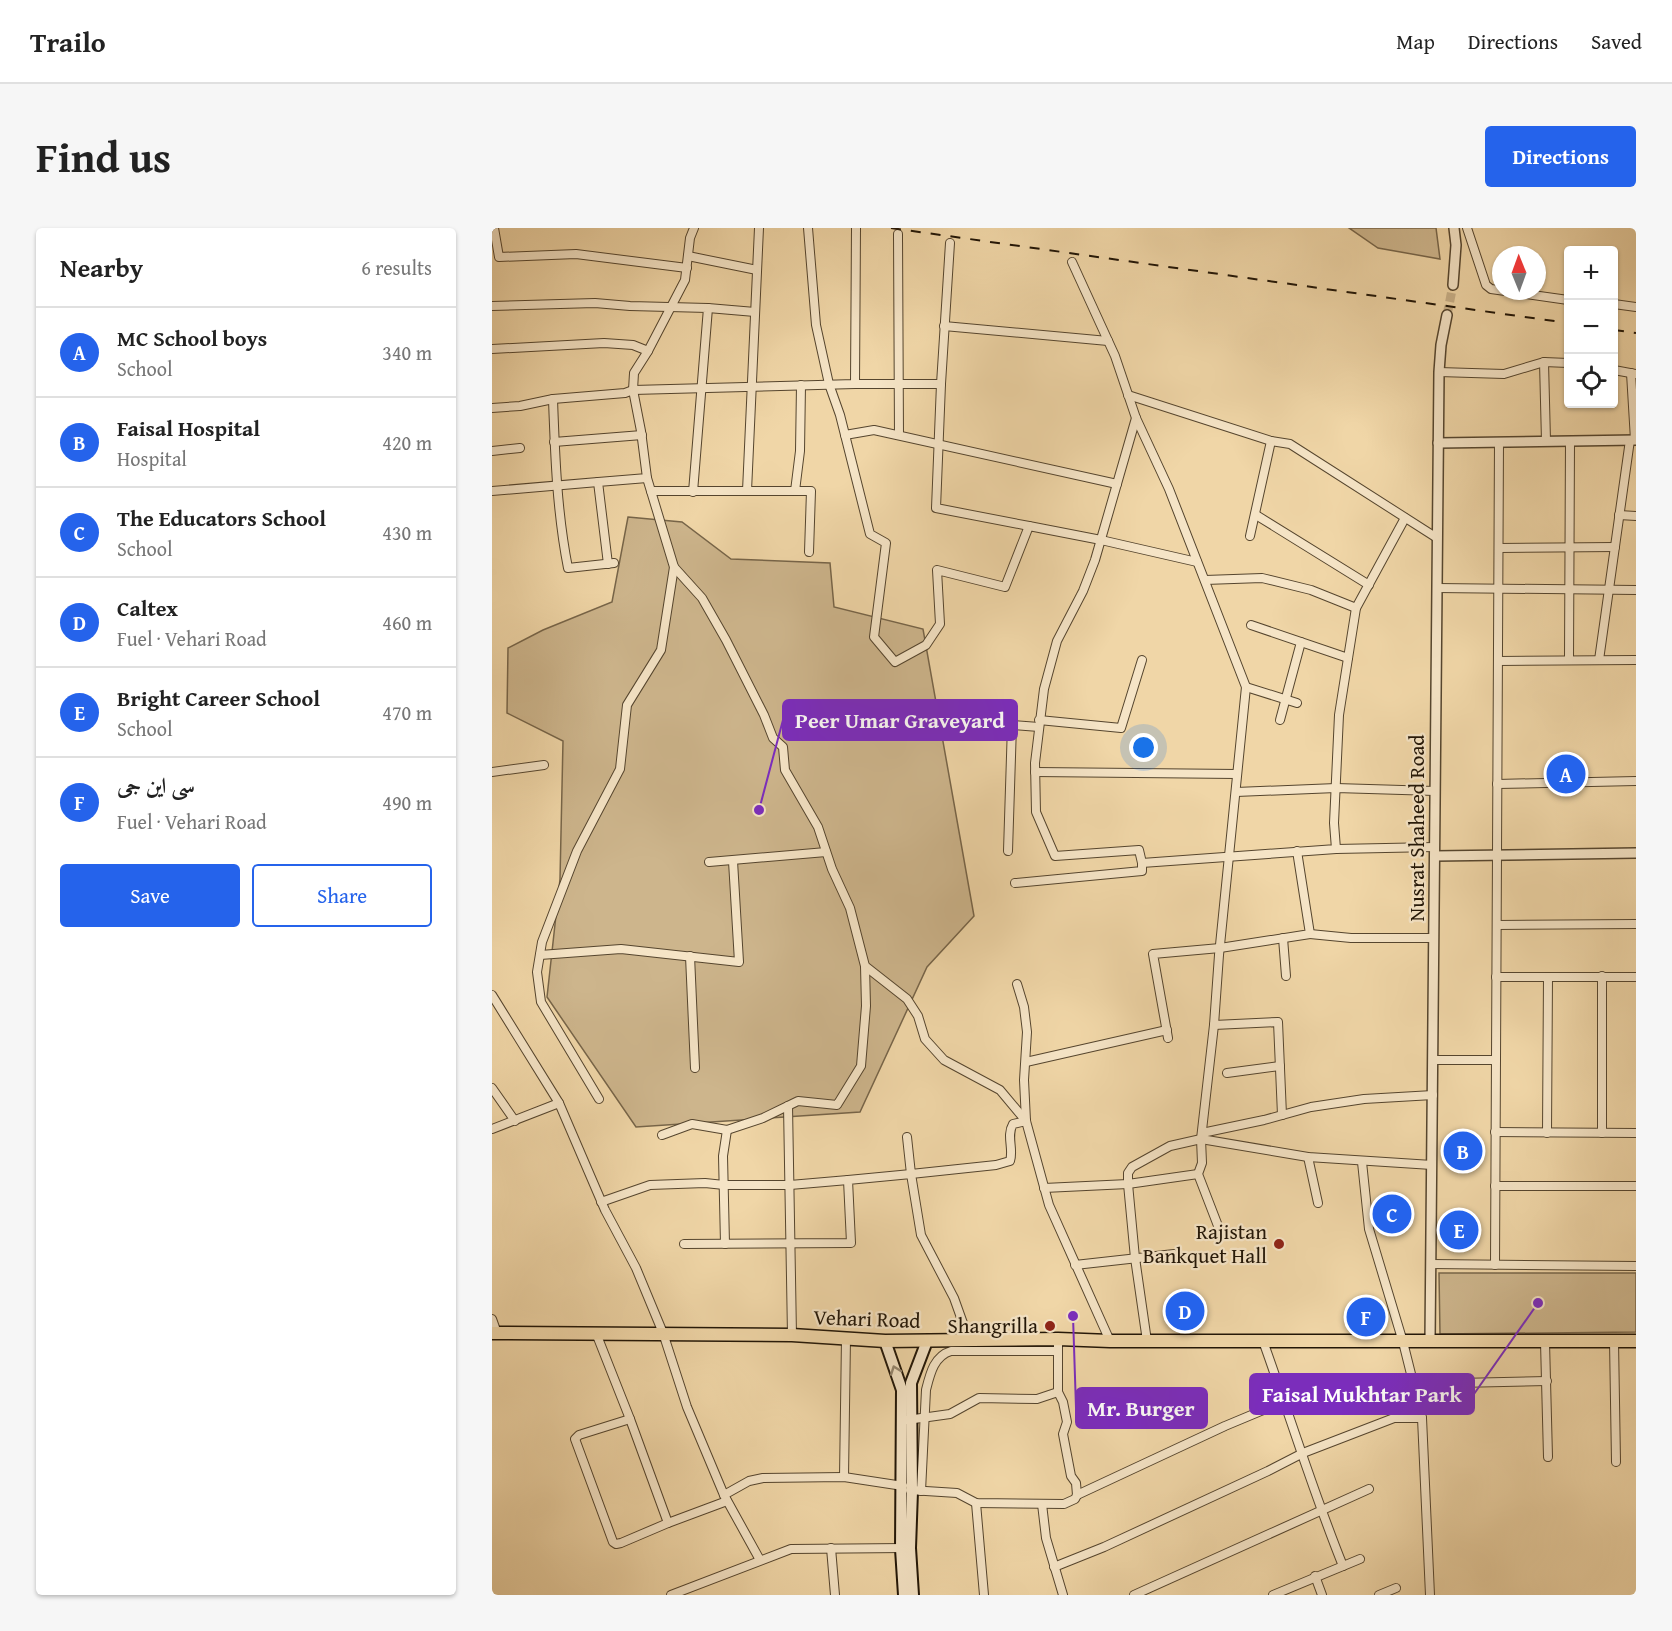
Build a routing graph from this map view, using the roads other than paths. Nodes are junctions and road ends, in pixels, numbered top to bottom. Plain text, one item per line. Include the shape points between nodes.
1 (494, 228) edge
2 (694, 228) edge
3 (759, 228) edge
4 (808, 228) edge
5 (856, 228) edge
6 (1454, 228) edge
7 (1467, 228) edge
8 (898, 234) dead end
9 (950, 243) dead end
10 (688, 256) junction
11 (1072, 262) dead end
12 (687, 268) junction
13 (757, 270) junction
14 (1453, 285) tunnel mouth
15 (1564, 299) edge
16 (1618, 305) edge
17 (492, 306) edge
18 (1636, 307) edge
19 (672, 308) junction
20 (708, 308) junction
21 (755, 312) junction
22 (1447, 315) tunnel mouth
23 (944, 326) junction
24 (1108, 341) junction
25 (492, 349) edge
26 (648, 351) junction
27 (1544, 362) junction
28 (1564, 363) edge
29 (1618, 371) edge
30 (1439, 372) junction
31 (1634, 373) edge
32 (829, 384) junction
33 (855, 384) junction
34 (940, 384) junction
35 (801, 385) junction
36 (899, 385) junction
37 (752, 387) junction
38 (702, 388) junction
39 (633, 390) junction
40 (1128, 395) junction
41 (553, 399) junction
42 (492, 408) edge
43 (1136, 418) junction
44 (642, 435) junction
45 (845, 435) junction
46 (900, 435) junction
47 (1634, 440) edge
48 (1271, 441) junction
49 (1546, 441) junction
50 (1570, 441) junction
51 (554, 442) junction
52 (1499, 442) junction
53 (1438, 443) junction
54 (939, 444) junction
55 (520, 448) dead end
56 (492, 451) edge
57 (647, 477) junction
58 (598, 482) junction
59 (1116, 484) junction
60 (557, 486) junction
61 (492, 491) edge
62 (651, 491) junction
63 (747, 491) junction
64 (795, 491) junction
65 (693, 492) junction
66 (1256, 515) junction
67 (1619, 515) junction
68 (1636, 516) edge
69 (1406, 518) junction
70 (1029, 526) junction
71 (1250, 536) dead end
72 (1437, 538) junction
73 (1101, 540) junction
74 (1570, 547) junction
75 (1615, 547) junction
76 (1499, 548) junction
77 (809, 552) dead end
78 (1197, 562) junction
79 (674, 567) junction
80 (1205, 580) junction
81 (1369, 585) junction
82 (1437, 588) junction
83 (1498, 589) junction
84 (1570, 590) junction
85 (1609, 590) junction
86 (1636, 590) edge
87 (1356, 608) junction
88 (1251, 625) dead end
89 (1301, 642) junction
90 (1348, 658) junction
91 (1142, 660) dead end
92 (1569, 660) junction
93 (1599, 660) junction
94 (1636, 660) edge
95 (1498, 661) junction
96 (1246, 687) junction
97 (1287, 699) junction
98 (1297, 703) dead end
99 (946, 720) dead end
100 (1280, 720) dead end
101 (1039, 724) junction
102 (1012, 725) junction
103 (544, 765) dead end
104 (492, 772) edge
105 (1035, 772) junction
106 (1237, 774) junction
107 (1636, 781) edge
108 (1497, 784) junction
109 (1336, 788) junction
110 (1435, 791) junction
111 (1236, 792) junction
112 (1336, 849) junction
113 (1008, 851) dead end
114 (1298, 851) junction
115 (1435, 851) junction
116 (826, 852) junction
117 (1636, 853) edge
118 (1497, 855) junction
119 (1230, 856) junction
120 (733, 861) junction
121 (709, 862) dead end
122 (1142, 863) junction
123 (1015, 883) dead end
124 (1636, 924) edge
125 (1497, 925) junction
126 (1310, 934) junction
127 (1283, 938) junction
128 (1434, 938) junction
129 (1220, 948) junction
130 (540, 954) junction
131 (690, 956) junction
132 (865, 966) junction
133 (1286, 976) dead end
134 (1602, 976) junction
135 (1496, 977) junction
136 (1548, 977) junction
137 (1636, 977) edge
138 (1017, 984) dead end
139 (492, 995) edge
140 (1214, 1024) junction
141 (1433, 1060) junction
142 (1496, 1060) junction
143 (1026, 1062) junction
144 (1280, 1066) junction
145 (695, 1068) dead end
146 (1227, 1073) dead end
147 (492, 1088) edge
148 (1433, 1095) junction
149 (599, 1099) dead end
150 (559, 1103) junction
151 (788, 1106) junction
152 (1282, 1115) junction
153 (515, 1121) junction
154 (1026, 1121) junction
155 (492, 1130) edge
156 (727, 1130) junction
157 (1495, 1132) junction
158 (1547, 1133) junction
159 (1602, 1133) junction
160 (1636, 1133) edge
161 (662, 1135) dead end
162 (1201, 1136) junction
163 (907, 1137) dead end
164 (1308, 1158) junction
165 (1362, 1162) junction
166 (1432, 1165) junction
167 (911, 1174) junction
168 (1198, 1174) junction
169 (848, 1180) junction
170 (1128, 1184) junction
171 (724, 1185) junction
172 (790, 1185) junction
173 (1495, 1186) junction
174 (1636, 1186) edge
175 (1044, 1188) junction
176 (601, 1202) junction
177 (1318, 1203) dead end
178 (1220, 1231) dead end
179 (792, 1243) junction
180 (684, 1244) dead end
181 (726, 1244) junction
182 (1174, 1254) dead end
183 (1135, 1258) junction
184 (1075, 1264) junction
185 (1431, 1264) junction
186 (1495, 1265) junction
187 (1636, 1266) edge
188 (492, 1319) edge
189 (494, 1333) edge
190 (596, 1333) junction
191 (663, 1333) junction
192 (792, 1335) junction
193 (846, 1338) junction
194 (969, 1340) junction
195 (885, 1341) junction
196 (927, 1341) junction
197 (1110, 1341) junction
198 (1147, 1341) junction
199 (1263, 1341) junction
200 (1430, 1341) junction
201 (1614, 1341) junction
202 (1636, 1341) edge
203 (1403, 1342) junction
204 (1545, 1342) junction
205 (1058, 1345) junction
206 (1547, 1382) junction
207 (1413, 1384) junction
208 (1058, 1392) junction
209 (1285, 1401) junction
210 (927, 1418) junction
211 (1422, 1418) junction
212 (630, 1419) junction
213 (907, 1420) junction
214 (1303, 1453) junction
215 (1548, 1457) dead end
216 (1616, 1462) dead end
217 (844, 1477) junction
218 (910, 1489) junction
219 (1369, 1489) dead end
220 (1077, 1495) junction
221 (726, 1498) junction
222 (976, 1503) junction
223 (1042, 1504) junction
224 (1321, 1511) junction
225 (668, 1523) junction
226 (831, 1548) junction
227 (905, 1548) junction
228 (1360, 1559) dead end
229 (760, 1560) junction
230 (1343, 1566) junction
231 (1054, 1567) junction
232 (1315, 1576) junction
233 (1396, 1588) dead end
234 (686, 1592) edge
235 (671, 1595) edge
236 (835, 1595) edge
237 (904, 1595) edge
238 (913, 1595) edge
239 (984, 1595) edge
240 (1063, 1595) edge
241 (1134, 1595) edge
242 (1273, 1595) edge
243 (1322, 1595) edge
244 (1379, 1595) edge
245 (1430, 1595) edge

1 - 12 street via 499,257 576,254
2 - 10 street
3 - 13 street
4 - 32 street via 816,325
5 - 33 street
6 - 14 street
7 - 15 street via 1491,290
8 - 36 street
9 - 23 street
10 - 12 street
10 - 13 street
11 - 24 street
12 - 19 street
13 - 21 street
16 - 18 street
17 - 19 street via 595,303
19 - 20 street
19 - 26 street
20 - 21 street
20 - 38 street
21 - 37 street
22 - 30 street, Nusrat Shaheed Road
23 - 24 street
23 - 34 street
24 - 40 street
25 - 26 street via 604,343 633,345
26 - 39 street via 634,373
27 - 28 street
27 - 30 street via 1504,374
27 - 49 street
29 - 31 street
30 - 53 street, Nusrat Shaheed Road
31 - 47 street
32 - 33 street
32 - 35 street
32 - 45 street
33 - 36 street
34 - 36 street
34 - 54 street
35 - 37 street
35 - 64 street
36 - 46 street
37 - 38 street
37 - 63 street
38 - 39 street
38 - 65 street
39 - 41 street
39 - 44 street
40 - 43 street
40 - 48 street
41 - 42 street
41 - 51 street
43 - 59 street
43 - 78 street
44 - 51 street
44 - 57 street
45 - 46 street via 874,430
45 - 70 street via 870,534 886,543 874,637 895,662 926,645 940,624 937,570 1005,587
46 - 54 street
47 - 50 street
47 - 67 street
48 - 66 street
48 - 69 street via 1290,444
49 - 50 street
49 - 52 street
50 - 74 street
51 - 60 street
52 - 53 street
52 - 76 street
53 - 72 street, Nusrat Shaheed Road
54 - 59 street
54 - 70 street via 936,508
55 - 56 street
57 - 58 street
57 - 62 street
58 - 60 street
58 - 60 street via 611,564 568,568
59 - 73 street
60 - 61 street
62 - 65 street
62 - 79 street
63 - 64 street
63 - 65 street
64 - 77 street via 811,490
66 - 71 street
66 - 81 street
67 - 68 street
67 - 75 street
69 - 72 street
69 - 81 street
70 - 73 street
72 - 82 street, Nusrat Shaheed Road
73 - 78 street
73 - 101 street via 1083,591 1057,641
74 - 75 street
74 - 76 street
74 - 84 street
75 - 85 street
76 - 83 street
78 - 80 street
79 - 116 street via 702,598 726,640 772,738 783,747 785,770 818,827
79 - 130 street via 661,650 627,705 620,769 576,851
80 - 87 street via 1262,578 1311,590
80 - 96 street
81 - 87 street
82 - 83 street
82 - 110 street, Nusrat Shaheed Road
83 - 84 street
83 - 95 street
84 - 85 street
84 - 92 street
85 - 86 street
85 - 93 street
87 - 90 street
88 - 89 street
89 - 90 street
89 - 97 street
90 - 109 street via 1339,715
91 - 101 street via 1121,728
92 - 93 street
92 - 95 street
93 - 94 street
95 - 108 street
96 - 97 street
96 - 106 street
97 - 98 street
97 - 100 street
99 - 102 street
101 - 102 street
101 - 105 street
102 - 113 street
103 - 104 street
105 - 106 street
105 - 122 street via 1036,812 1055,856 1139,850
106 - 111 street
107 - 108 street
108 - 118 street
109 - 110 street
109 - 111 street
109 - 112 street
110 - 115 street, Nusrat Shaheed Road
111 - 119 street
112 - 114 street
112 - 115 street
114 - 119 street
114 - 126 street
115 - 118 street
115 - 128 street, Nusrat Shaheed Road
116 - 120 street
116 - 132 street via 850,908
117 - 118 street
118 - 125 street
119 - 122 street
119 - 129 street
120 - 121 street
120 - 131 street via 739,962
122 - 123 street via 1142,871
124 - 125 street
125 - 135 street
126 - 127 street
126 - 128 street
127 - 129 street
127 - 133 street
128 - 141 street, Nusrat Shaheed Road
129 - 140 street
129 - 143 street via 1153,954 1167,1034
130 - 131 street via 621,949
130 - 149 street via 537,972 541,1002
131 - 145 street
132 - 151 street via 861,1066 837,1105 798,1101
132 - 154 street via 907,999 918,1016 925,1039 944,1060 1000,1090
134 - 136 street
134 - 137 street
134 - 159 street
135 - 136 street
135 - 142 street
136 - 158 street
138 - 143 street via 1027,1032
139 - 150 street
140 - 144 street via 1278,1022
140 - 162 street
141 - 142 street
141 - 148 street, Nusrat Shaheed Road
142 - 157 street
143 - 154 street
144 - 146 street
144 - 152 street
147 - 153 street
148 - 152 street via 1364,1099
148 - 166 street, Nusrat Shaheed Road
150 - 153 street
150 - 176 street
151 - 156 street
151 - 172 street
152 - 162 street
153 - 155 street
154 - 167 street via 1013,1124 1010,1129 1012,1156 1005,1164
154 - 175 street
156 - 161 street via 692,1124
156 - 171 street
157 - 158 street
157 - 173 street
158 - 159 street
159 - 160 street
162 - 164 street
162 - 168 street via 1202,1163
162 - 170 street via 1170,1146 1132,1167
163 - 167 street
164 - 165 street
164 - 177 street
165 - 166 street
165 - 203 street via 1369,1229
166 - 185 street, Nusrat Shaheed Road
167 - 169 street
167 - 194 street via 921,1235 954,1298
168 - 170 street
168 - 178 street
169 - 172 street
169 - 179 street via 851,1243
170 - 175 street
170 - 183 street
171 - 172 street
171 - 176 street via 650,1185
171 - 181 street
172 - 179 street
173 - 174 street
173 - 186 street
175 - 184 street
176 - 191 street via 636,1268
179 - 181 street
179 - 192 street
180 - 181 street
182 - 183 street
183 - 184 street
183 - 198 street
184 - 197 street
185 - 186 street
185 - 200 street, Nusrat Shaheed Road
186 - 187 street
188 - 189 street
189 - 190 main road, Vehari Road
190 - 191 main road, Vehari Road
190 - 212 street
191 - 192 main road, Vehari Road
191 - 221 street via 687,1407
192 - 193 main road, Vehari Road
193 - 195 main road, Vehari Road
193 - 217 street
194 - 196 main road, Vehari Road
194 - 205 main road, Vehari Road
195 - 196 main road, Vehari Road
213 -> 195 main road via 902,1390
196 - 213 main road via 911,1383
197 - 198 main road, Vehari Road
197 - 205 main road, Vehari Road
198 - 199 main road, Vehari Road
199 - 203 main road, Vehari Road
199 - 209 street
200 - 203 main road, Vehari Road
200 - 204 main road, Vehari Road
201 - 202 main road, Vehari Road
201 - 204 main road, Vehari Road
201 - 216 street
203 - 207 street
204 - 206 street
205 - 208 street
205 - 210 street via 944,1353 929,1376
206 - 207 street
206 - 215 street
207 - 211 street
208 - 210 street via 1037,1399 979,1398 950,1414
208 - 220 street via 1064,1402 1067,1422 1063,1434
209 - 214 street
209 - 220 street
210 - 213 street
210 - 218 street
211 - 214 street via 1394,1418
211 - 245 street
212 - 225 street
212 - 225 street via 579,1435 576,1445 613,1542 621,1543
213 - 218 main road
214 - 224 street
214 - 231 street
217 - 218 street
217 - 221 street via 763,1478 748,1481
218 - 222 street via 957,1493
218 - 227 main road
219 - 224 street
220 - 223 street via 1064,1504
221 - 225 street
221 - 229 street
222 - 223 street
222 - 239 street
223 - 231 street
224 - 230 street
224 - 241 street
226 - 227 street
226 - 229 street via 791,1550
226 - 236 street
227 - 237 main road
227 - 238 main road
228 - 230 street
229 - 234 street
230 - 232 street
231 - 240 street
232 - 242 street
232 - 243 street
233 - 244 street
234 - 235 street

